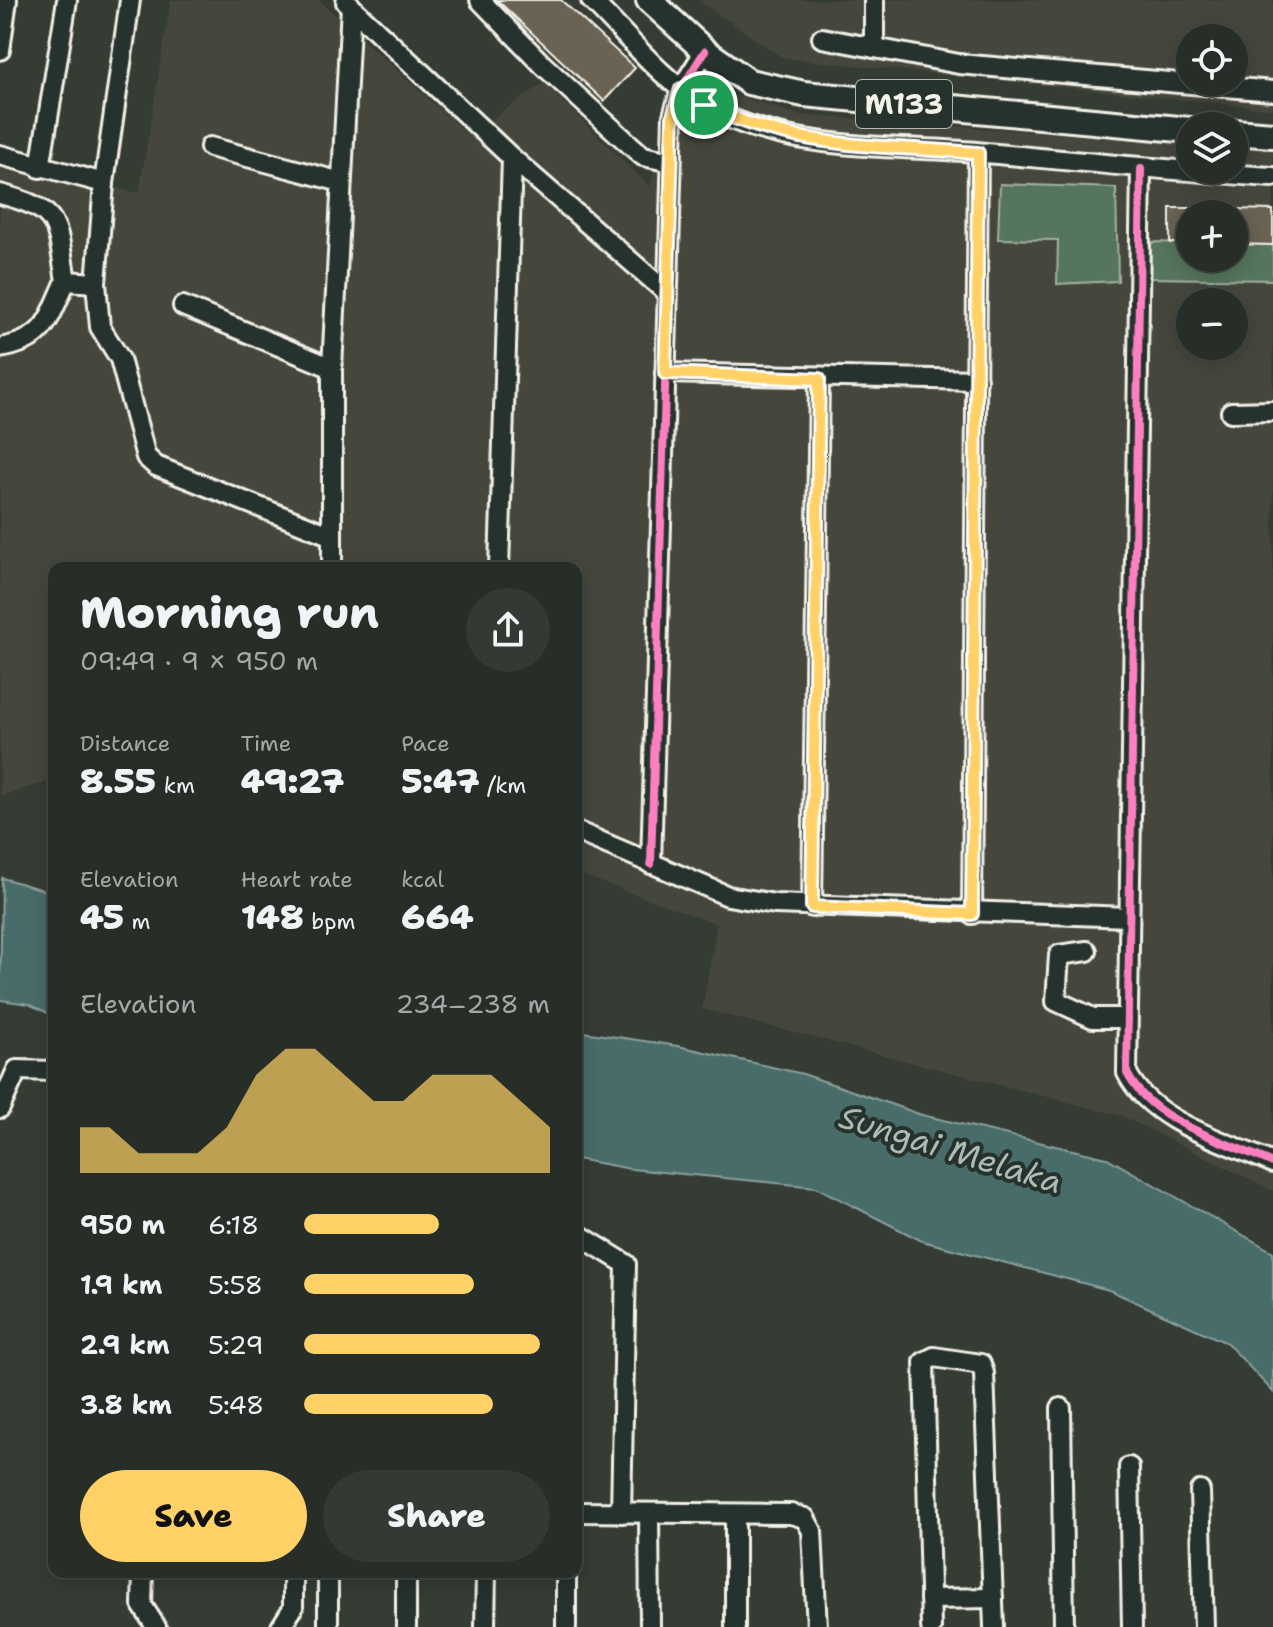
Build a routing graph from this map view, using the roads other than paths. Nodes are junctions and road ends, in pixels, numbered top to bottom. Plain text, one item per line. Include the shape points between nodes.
1 (7, 0) edge
2 (67, 0) edge
3 (130, 0) edge
4 (480, 0) edge
5 (591, 0) edge
6 (649, 0) edge
7 (874, 0) edge
8 (348, 3) edge
9 (1, 28) edge
10 (822, 38) dead end
11 (874, 48) junction
12 (0, 50) edge
13 (705, 51) junction
14 (681, 89) junction
15 (1273, 91) edge
16 (1176, 129) edge
17 (1248, 133) edge
18 (1273, 135) edge
19 (210, 147) dead end
20 (978, 153) junction
21 (0, 155) edge
22 (512, 158) junction
23 (671, 162) junction
24 (40, 168) junction
25 (1141, 169) junction
26 (1273, 177) edge
27 (341, 182) junction
28 (104, 183) junction
29 (0, 194) edge
30 (66, 281) junction
31 (96, 283) junction
32 (665, 291) junction
33 (183, 306) dead end
34 (0, 348) edge
35 (332, 368) junction
36 (665, 373) junction
37 (819, 379) junction
38 (977, 380) junction
39 (1273, 411) edge
40 (1231, 412) dead end
41 (332, 536) junction
42 (332, 562) edge
43 (499, 562) edge
44 (582, 834) edge
45 (651, 864) junction
46 (812, 907) junction
47 (972, 914) junction
48 (1129, 917) junction
49 (1087, 951) dead end
50 (1127, 1018) junction
51 (48, 1071) edge
52 (0, 1108) edge
53 (1273, 1163) edge
54 (582, 1237) edge
55 (1061, 1408) dead end
56 (1129, 1467) dead end
57 (1200, 1491) dead end
58 (582, 1512) edge
59 (621, 1513) junction
60 (649, 1513) junction
61 (735, 1514) junction
62 (143, 1578) edge
63 (293, 1578) edge
64 (328, 1578) edge
65 (406, 1578) edge
66 (486, 1578) edge
67 (566, 1578) edge
68 (993, 1598) junction
69 (930, 1599) junction
70 (156, 1627) edge
71 (281, 1627) edge
72 (328, 1627) edge
73 (406, 1627) edge
74 (485, 1627) edge
75 (566, 1627) edge
76 (650, 1627) edge
77 (735, 1627) edge
78 (817, 1627) edge
79 (931, 1627) edge
80 (994, 1627) edge
81 (1064, 1627) edge
82 (1132, 1627) edge
83 (1204, 1627) edge

1 - 9 street
2 - 24 street
3 - 28 street
4 - 23 street via 635,149
5 - 14 street
6 - 13 main road, M133
7 - 11 street
8 - 22 street
8 - 27 street
9 - 12 street
10 - 11 street
11 - 15 street via 959,64
13 - 14 street
13 - 16 main road, M133 via 749,82 804,94
14 - 20 street via 752,125 807,139
14 - 23 street via 673,116
17 - 18 main road
19 - 27 street
20 - 25 street
20 - 38 street
21 - 24 street
22 - 32 street
22 - 43 street
23 - 32 street
24 - 28 street
25 - 26 street
25 - 48 street
27 - 35 street
28 - 31 street
29 - 30 street via 42,206 54,223
30 - 31 street
30 - 34 street via 39,336
31 - 41 street via 100,327 120,359 146,457 156,466
32 - 36 street
33 - 35 street
35 - 41 street
36 - 37 street
36 - 45 street
37 - 38 street
37 - 46 street
38 - 47 street
39 - 40 street
41 - 42 street
44 - 45 street
45 - 46 street via 728,896
46 - 47 street
47 - 48 street
48 - 50 street
49 - 50 street via 1059,955 1056,1001 1093,1018
50 - 53 street via 1127,1073 1135,1089 1166,1114
51 - 52 street via 17,1070
54 - 59 street via 626,1264
55 - 81 street
56 - 82 street
57 - 83 street
58 - 59 street
59 - 60 street
60 - 61 street
60 - 76 street
61 - 77 street
61 - 78 street via 791,1514 809,1522
62 - 70 street via 142,1605
63 - 71 street via 293,1608
64 - 72 street
65 - 73 street
66 - 74 street
67 - 75 street
68 - 69 street
68 - 69 street via 981,1364 934,1357 924,1362
68 - 80 street
69 - 79 street

